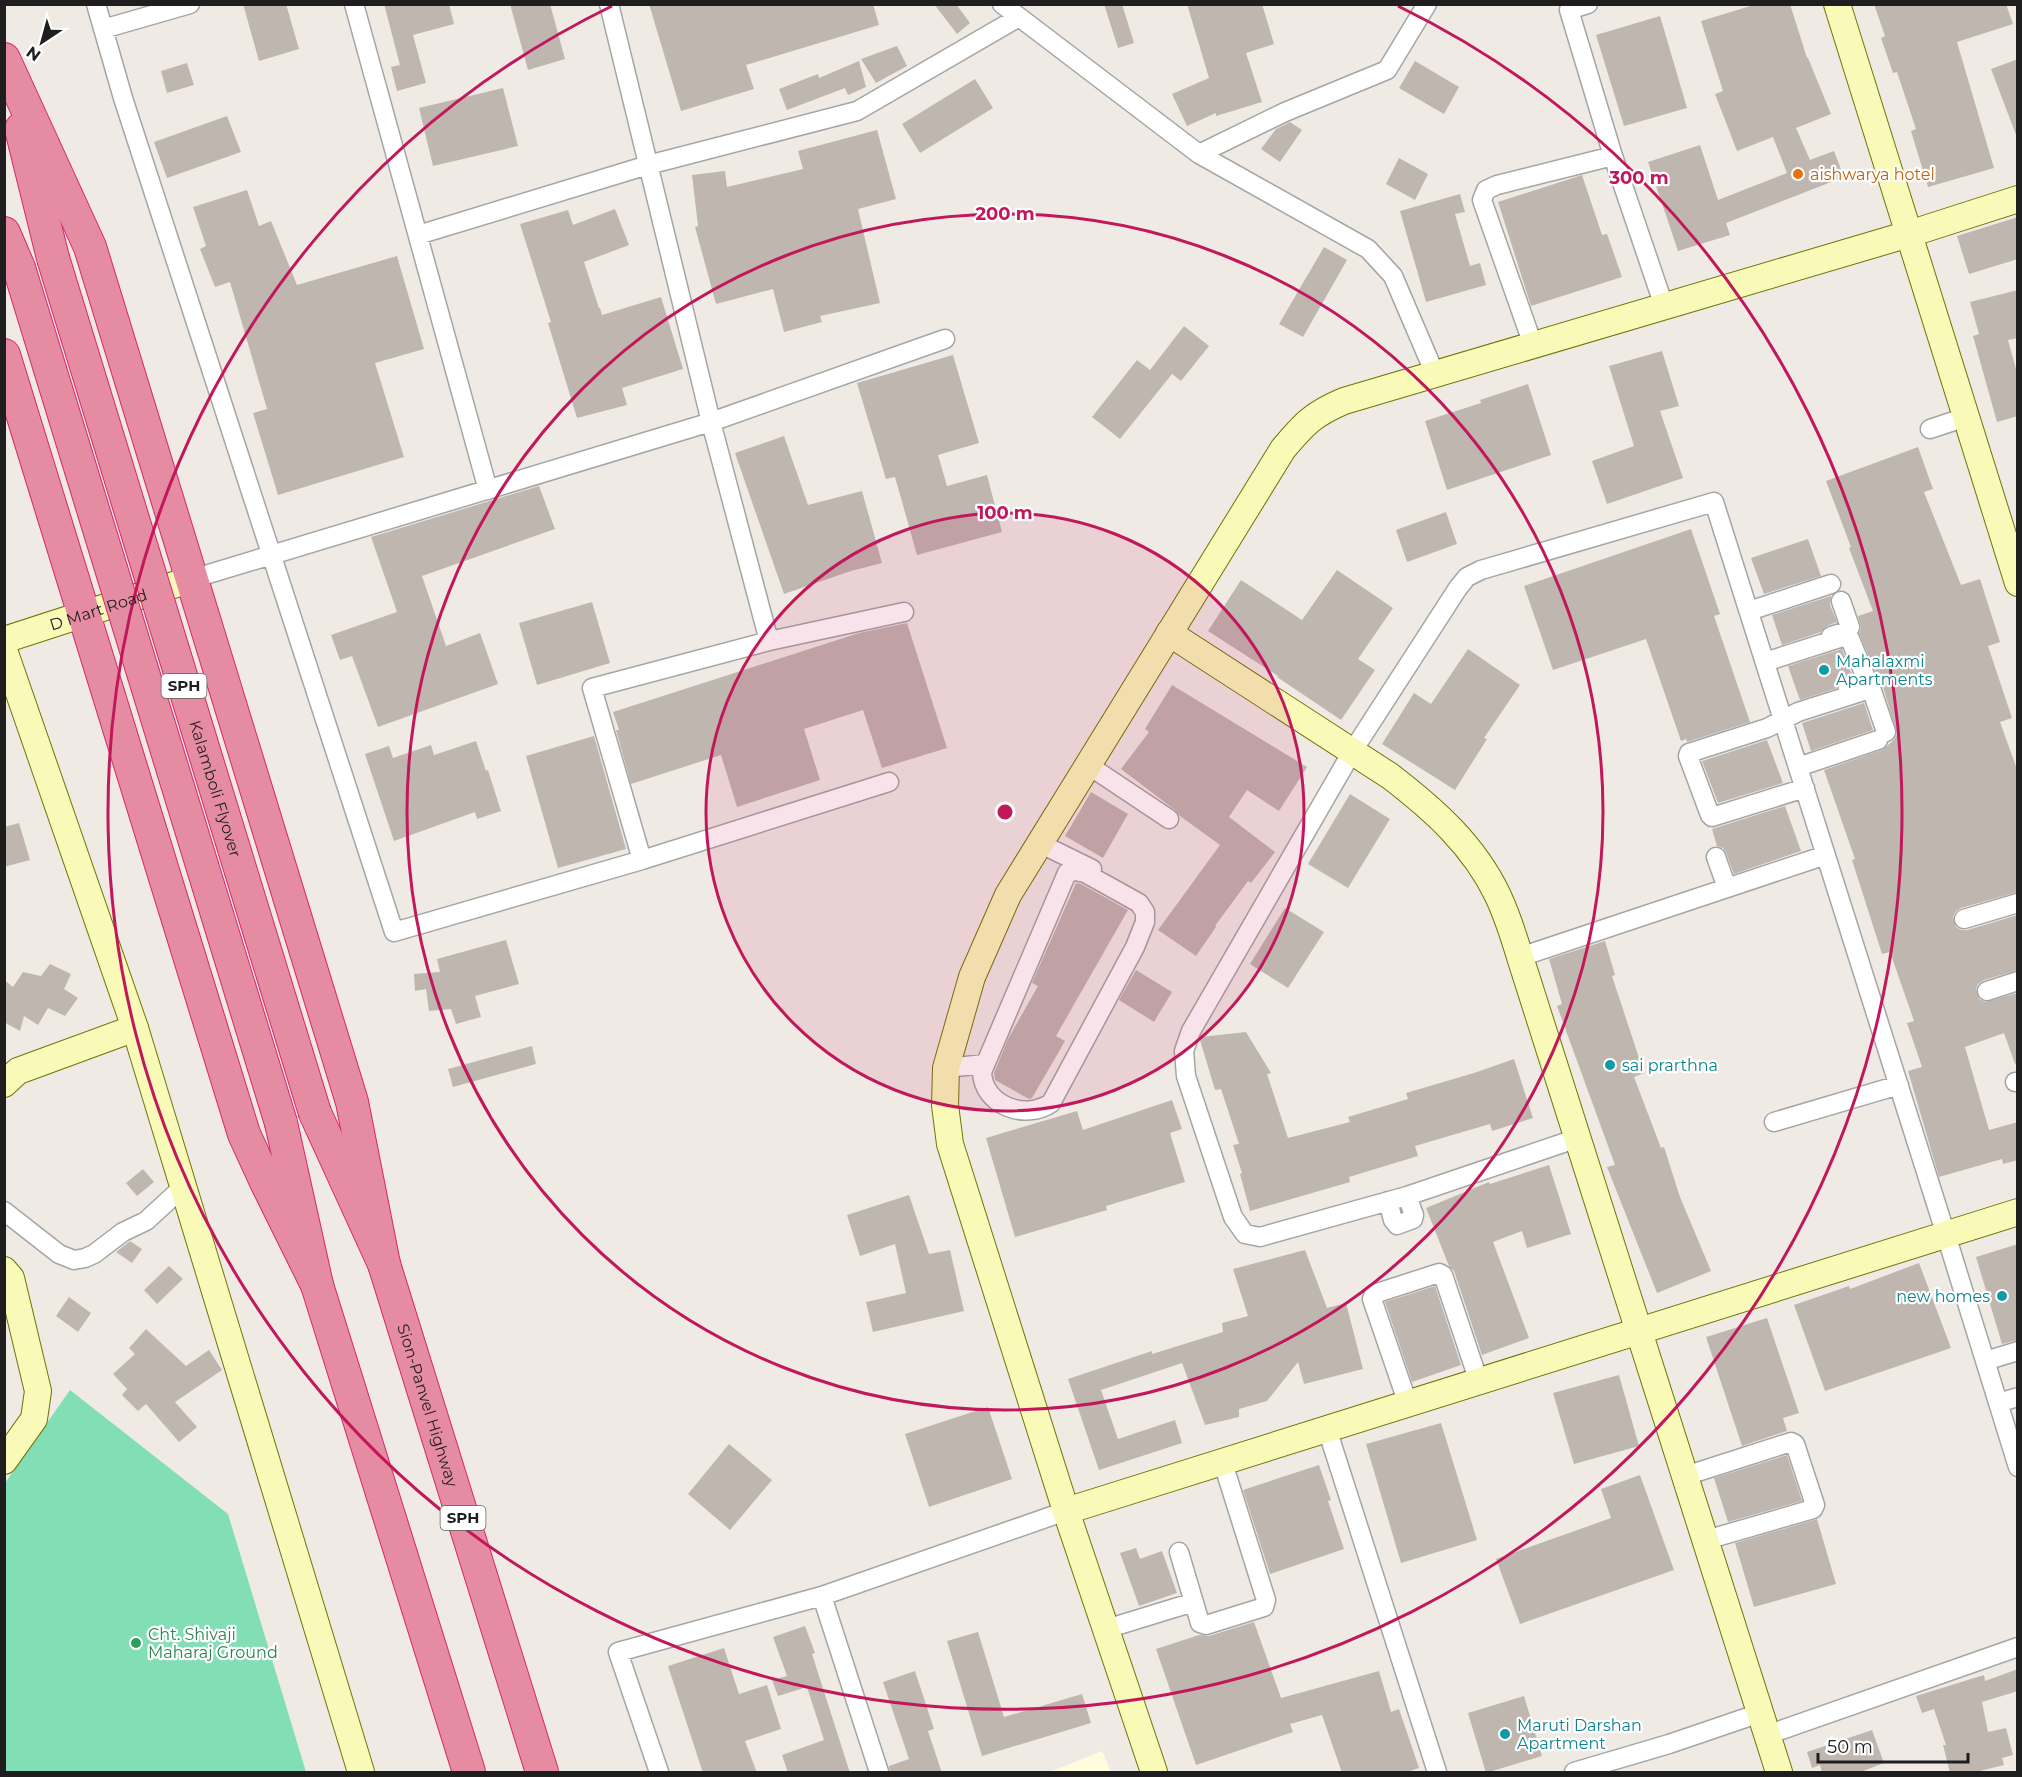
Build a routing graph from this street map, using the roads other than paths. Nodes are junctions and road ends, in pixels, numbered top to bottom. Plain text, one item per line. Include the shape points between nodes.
1 (96, 4) edge
2 (190, 4) edge
3 (354, 4) edge
4 (609, 4) edge
5 (1002, 4) edge
6 (1427, 4) edge
7 (1588, 4) edge
8 (1837, 4) edge
9 (1019, 17) junction
10 (103, 29) junction
11 (4, 60) edge
12 (1199, 154) junction
13 (1613, 156) junction
14 (648, 165) junction
15 (2018, 199) edge
16 (4, 233) edge
17 (1909, 234) junction
18 (418, 235) junction
19 (1664, 306) junction
20 (945, 339) dead end
21 (1533, 345) junction
22 (4, 355) edge
23 (1435, 374) junction
24 (1966, 417) junction
25 (711, 422) junction
26 (1930, 429) dead end
27 (488, 490) junction
28 (272, 555) junction
29 (2014, 558) edge
30 (192, 579) junction
31 (2018, 583) edge
32 (1831, 584) dead end
33 (1841, 601) dead end
34 (1749, 611) junction
35 (904, 612) dead end
36 (84, 614) junction
37 (1169, 633) junction
38 (4, 640) edge
39 (769, 641) junction
40 (4, 650) edge
41 (1764, 660) junction
42 (1782, 715) junction
43 (1352, 752) junction
44 (1088, 765) junction
45 (1798, 767) junction
46 (889, 782) dead end
47 (1806, 792) junction
48 (1169, 819) dead end
49 (1709, 825) dead end
50 (1039, 843) junction
51 (1826, 855) junction
52 (1716, 857) dead end
53 (642, 860) junction
54 (1107, 876) dead end
55 (1727, 888) junction
56 (2018, 903) edge
57 (1964, 919) dead end
58 (1520, 957) junction
59 (2018, 981) edge
60 (2018, 988) edge
61 (135, 1028) junction
62 (985, 1064) junction
63 (946, 1068) junction
64 (4, 1084) edge
65 (1899, 1086) junction
66 (315, 1113) joint
67 (1774, 1122) dead end
68 (1578, 1138) junction
69 (183, 1187) junction
70 (1407, 1196) junction
71 (1388, 1201) junction
72 (4, 1211) edge
73 (2018, 1212) edge
74 (1946, 1235) junction
75 (384, 1264) junction
76 (4, 1270) edge
77 (317, 1285) junction
78 (1639, 1331) junction
79 (2018, 1352) edge
80 (1985, 1361) junction
81 (1479, 1382) junction
82 (2018, 1398) edge
83 (1998, 1403) junction
84 (1407, 1404) junction
85 (1327, 1429) junction
86 (4, 1461) edge
87 (1223, 1463) junction
88 (2017, 1463) edge
89 (1685, 1476) junction
90 (1066, 1511) junction
91 (1706, 1540) junction
92 (1179, 1552) dead end
93 (822, 1596) junction
94 (1194, 1602) junction
95 (1106, 1629) junction
96 (2018, 1647) edge
97 (1764, 1724) junction
98 (361, 1773) edge
99 (469, 1773) edge
100 (542, 1773) edge
101 (660, 1773) edge
102 (879, 1773) edge
103 (1154, 1773) edge
104 (1437, 1773) edge
105 (1574, 1773) edge
106 (1779, 1773) edge

1 - 10 street
2 - 10 street
3 - 18 street
4 - 14 street
5 - 9 street
6 - 12 street via 1387,70 1285,112
7 - 13 street via 1569,10
8 - 17 street
9 - 12 street
9 - 14 street via 856,111
10 - 28 street
11 - 30 highway via 90,247
11 - 66 highway, Kalamboli Flyover / SPH, bridge via 53,258
12 - 23 street via 1368,249 1393,276
13 - 19 street
13 - 21 street via 1486,190 1482,200
14 - 18 street
14 - 25 street
15 - 17 street
16 - 77 highway, SPH, bridge via 19,268 281,1123
17 - 19 street
17 - 24 street
18 - 27 street
19 - 21 street
20 - 25 street
21 - 23 street
22 - 36 highway
23 - 37 street via 1344,401 1319,412 1299,429
24 - 26 street
24 - 29 street
25 - 27 street
25 - 39 street
27 - 28 street
28 - 30 street
28 - 53 street via 394,932
29 - 31 street
30 - 36 street, D Mart Road
30 - 75 highway via 352,1102
32 - 34 street
33 - 41 street via 1850,627 1847,631
34 - 41 street
34 - 43 street via 1714,502 1481,570 1467,577 1458,588
35 - 39 street
36 - 38 street, D Mart Road
36 - 77 highway via 244,1134
37 - 43 street
37 - 44 street
39 - 53 street via 592,688
40 - 61 street
41 - 42 street
41 - 42 street via 1846,636 1866,678 1865,682
42 - 45 street
42 - 45 street via 1872,691 1882,736
42 - 47 street via 1767,728 1688,756 1712,817
43 - 58 street via 1424,802 1455,831 1498,895
43 - 71 street via 1191,1031 1184,1051 1186,1076 1233,1216 1245,1234 1260,1237
44 - 48 street
44 - 50 street
45 - 47 street
46 - 53 street
47 - 49 street
47 - 51 street
50 - 54 street
50 - 63 street via 1008,895 975,969
51 - 55 street
51 - 65 street
52 - 55 street
55 - 58 street
56 - 57 street
58 - 68 street
59 - 60 street via 1990,993
61 - 64 street via 18,1071
61 - 69 street
62 - 62 street via 985,1088 1011,1110 1029,1111 1051,1103 1135,947 1145,922 1145,912 1139,903 1085,873 1067,873
62 - 63 street
63 - 90 street via 950,1144
65 - 67 street
65 - 74 street
66 - 75 highway, Sion-Panvel Highway / SPH
68 - 70 street
68 - 78 street
69 - 72 street via 146,1221 123,1232 94,1254 74,1260 59,1254
69 - 98 street
70 - 71 street
70 - 71 street via 1413,1219 1397,1225
73 - 74 street
74 - 78 street
74 - 80 street
75 - 100 highway, Sion-Panvel Highway / SPH
76 - 86 street via 11,1278 38,1391 34,1419
77 - 99 highway, SPH
78 - 81 street
78 - 89 street
79 - 80 street
80 - 83 street
81 - 84 street
81 - 84 street via 1443,1275 1439,1273 1374,1294 1372,1299
82 - 83 street
83 - 88 street
84 - 85 street
85 - 87 street
85 - 104 street
87 - 90 street
87 - 94 street via 1266,1600 1264,1607 1206,1625 1200,1623
89 - 91 street
89 - 91 street via 1791,1443 1795,1444 1812,1495 1813,1509
90 - 93 street
90 - 95 street
91 - 97 street
92 - 94 street
93 - 101 street via 618,1652
93 - 102 street
94 - 95 street
95 - 103 street
96 - 97 street
97 - 105 street via 1669,1744
97 - 106 street

